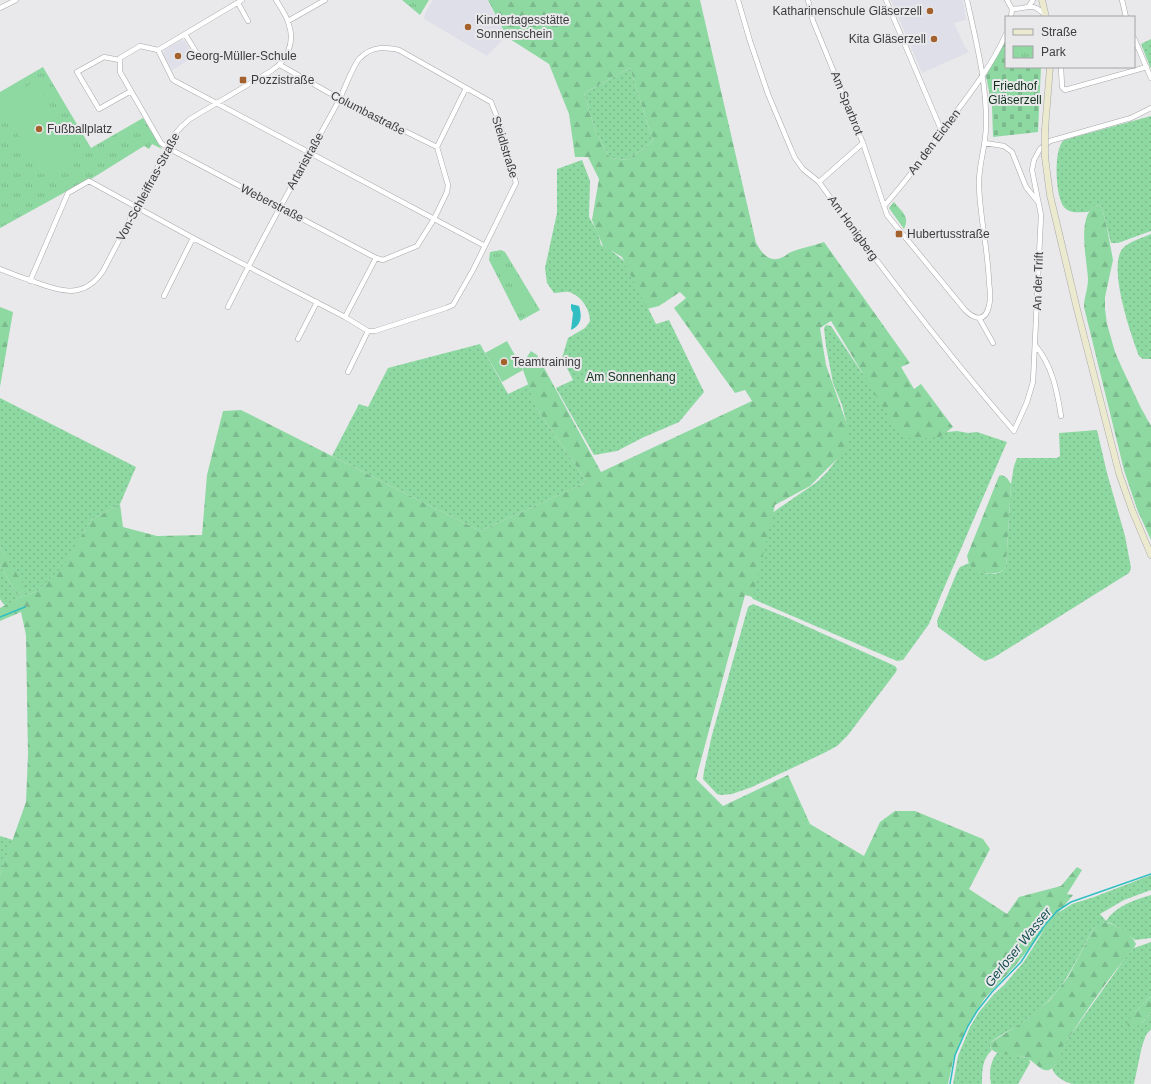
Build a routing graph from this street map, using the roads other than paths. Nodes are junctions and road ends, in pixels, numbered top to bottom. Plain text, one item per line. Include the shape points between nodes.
1 (16, 0) edge
2 (276, 0) edge
3 (325, 0) edge
4 (738, 0) edge
5 (808, 0) edge
6 (886, 0) edge
7 (967, 0) edge
8 (1007, 0) edge
9 (1033, 0) edge
10 (1042, 0) edge
11 (1122, 0) edge
12 (240, 1) edge
13 (317, 2) edge
14 (1029, 6) junction
15 (0, 8) edge
16 (1012, 9) junction
17 (1011, 16) edge
18 (1045, 16) edge
19 (1126, 16) edge
20 (248, 21) dead end
21 (288, 21) junction
22 (185, 34) junction
23 (1005, 36) edge
24 (1135, 40) edge
25 (158, 50) junction
26 (196, 52) dead end
27 (119, 60) junction
28 (280, 65) junction
29 (1147, 67) junction
30 (1050, 68) edge
31 (1061, 68) edge
32 (982, 75) junction
33 (1151, 78) edge
34 (466, 88) junction
35 (131, 91) junction
36 (340, 99) junction
37 (217, 103) junction
38 (1151, 108) edge
39 (942, 132) junction
40 (863, 143) junction
41 (985, 143) junction
42 (437, 146) junction
43 (168, 148) junction
44 (310, 153) junction
45 (819, 182) junction
46 (1038, 202) junction
47 (137, 206) junction
48 (884, 206) junction
49 (280, 208) junction
50 (434, 219) junction
51 (193, 238) junction
52 (485, 246) junction
53 (376, 258) junction
54 (248, 266) junction
55 (0, 269) edge
56 (30, 280) junction
57 (164, 296) dead end
58 (316, 302) junction
59 (228, 307) dead end
60 (345, 317) junction
61 (979, 318) junction
62 (368, 331) junction
63 (298, 340) dead end
64 (993, 343) dead end
65 (1035, 345) junction
66 (348, 372) dead end
67 (1061, 416) dead end
68 (1014, 431) joint
69 (1151, 555) edge

1 - 15 street
2 - 21 street, Von-Schleiffras-Straße
3 - 13 street
4 - 45 street, Am Honigberg via 768,94 795,158 803,169
5 - 40 street, Am Sparbrot via 813,21
6 - 39 street
7 - 32 street
8 - 16 street
9 - 14 street
10 - 18 main road
11 - 19 street
12 - 20 street
12 - 22 street
13 - 21 street
14 - 16 street
14 - 18 street via 1036,8
16 - 17 street
21 - 28 street, Von-Schleiffras-Straße via 291,41
22 - 25 street
22 - 26 street
23 - 32 street, An den Eichen
24 - 29 street
25 - 27 street via 140,46
25 - 37 street via 173,80
27 - 35 street via 120,72
27 - 35 street via 104,57 77,72 99,109
28 - 36 street, Columbastraße
28 - 37 street, Von-Schleiffras-Straße
29 - 31 street via 1065,90 1062,87
29 - 33 street
30 - 69 main road, bridge via 1045,157 1050,195 1112,448 1132,510
32 - 39 street, An den Eichen
32 - 41 street via 986,110
34 - 36 street, Steidlstraße via 399,50 382,47 359,58
34 - 42 street
34 - 52 street, Steidlstraße via 491,102 516,183
35 - 43 street via 161,143
36 - 42 street, Columbastraße
36 - 44 street, Artaristraße
37 - 43 street, Von-Schleiffras-Straße via 185,122
37 - 44 street
38 - 46 street, An der Trift via 1131,118 1050,140 1040,150 1032,170
39 - 48 street, An den Eichen
40 - 45 street
40 - 48 street, Am Sparbrot
41 - 46 street via 1004,146 1012,152 1026,187
41 - 61 street via 979,184 990,300 986,313
42 - 50 street via 448,185
43 - 47 street, Von-Schleiffras-Straße
43 - 49 street, Weberstraße
44 - 49 street, Artaristraße
44 - 50 street
45 - 68 street, Am Honigberg via 905,298
46 - 65 street, An der Trift via 1041,215
47 - 51 street
47 - 56 street, Von-Schleiffras-Straße via 103,271 94,282 67,292
47 - 56 street via 88,181 68,192
48 - 61 street via 887,215 965,310 974,318
49 - 53 street, Weberstraße
49 - 54 street, Artaristraße
50 - 52 street
50 - 53 street via 417,246 383,260
51 - 54 street
51 - 57 street
52 - 62 street, Steidlstraße via 453,305 375,331
53 - 60 street
54 - 58 street
54 - 59 street
55 - 56 street, Von-Schleiffras-Straße
58 - 60 street
58 - 63 street
60 - 62 street
61 - 64 street
62 - 66 street
65 - 67 street via 1051,372
65 - 68 street, An der Trift via 1033,382

